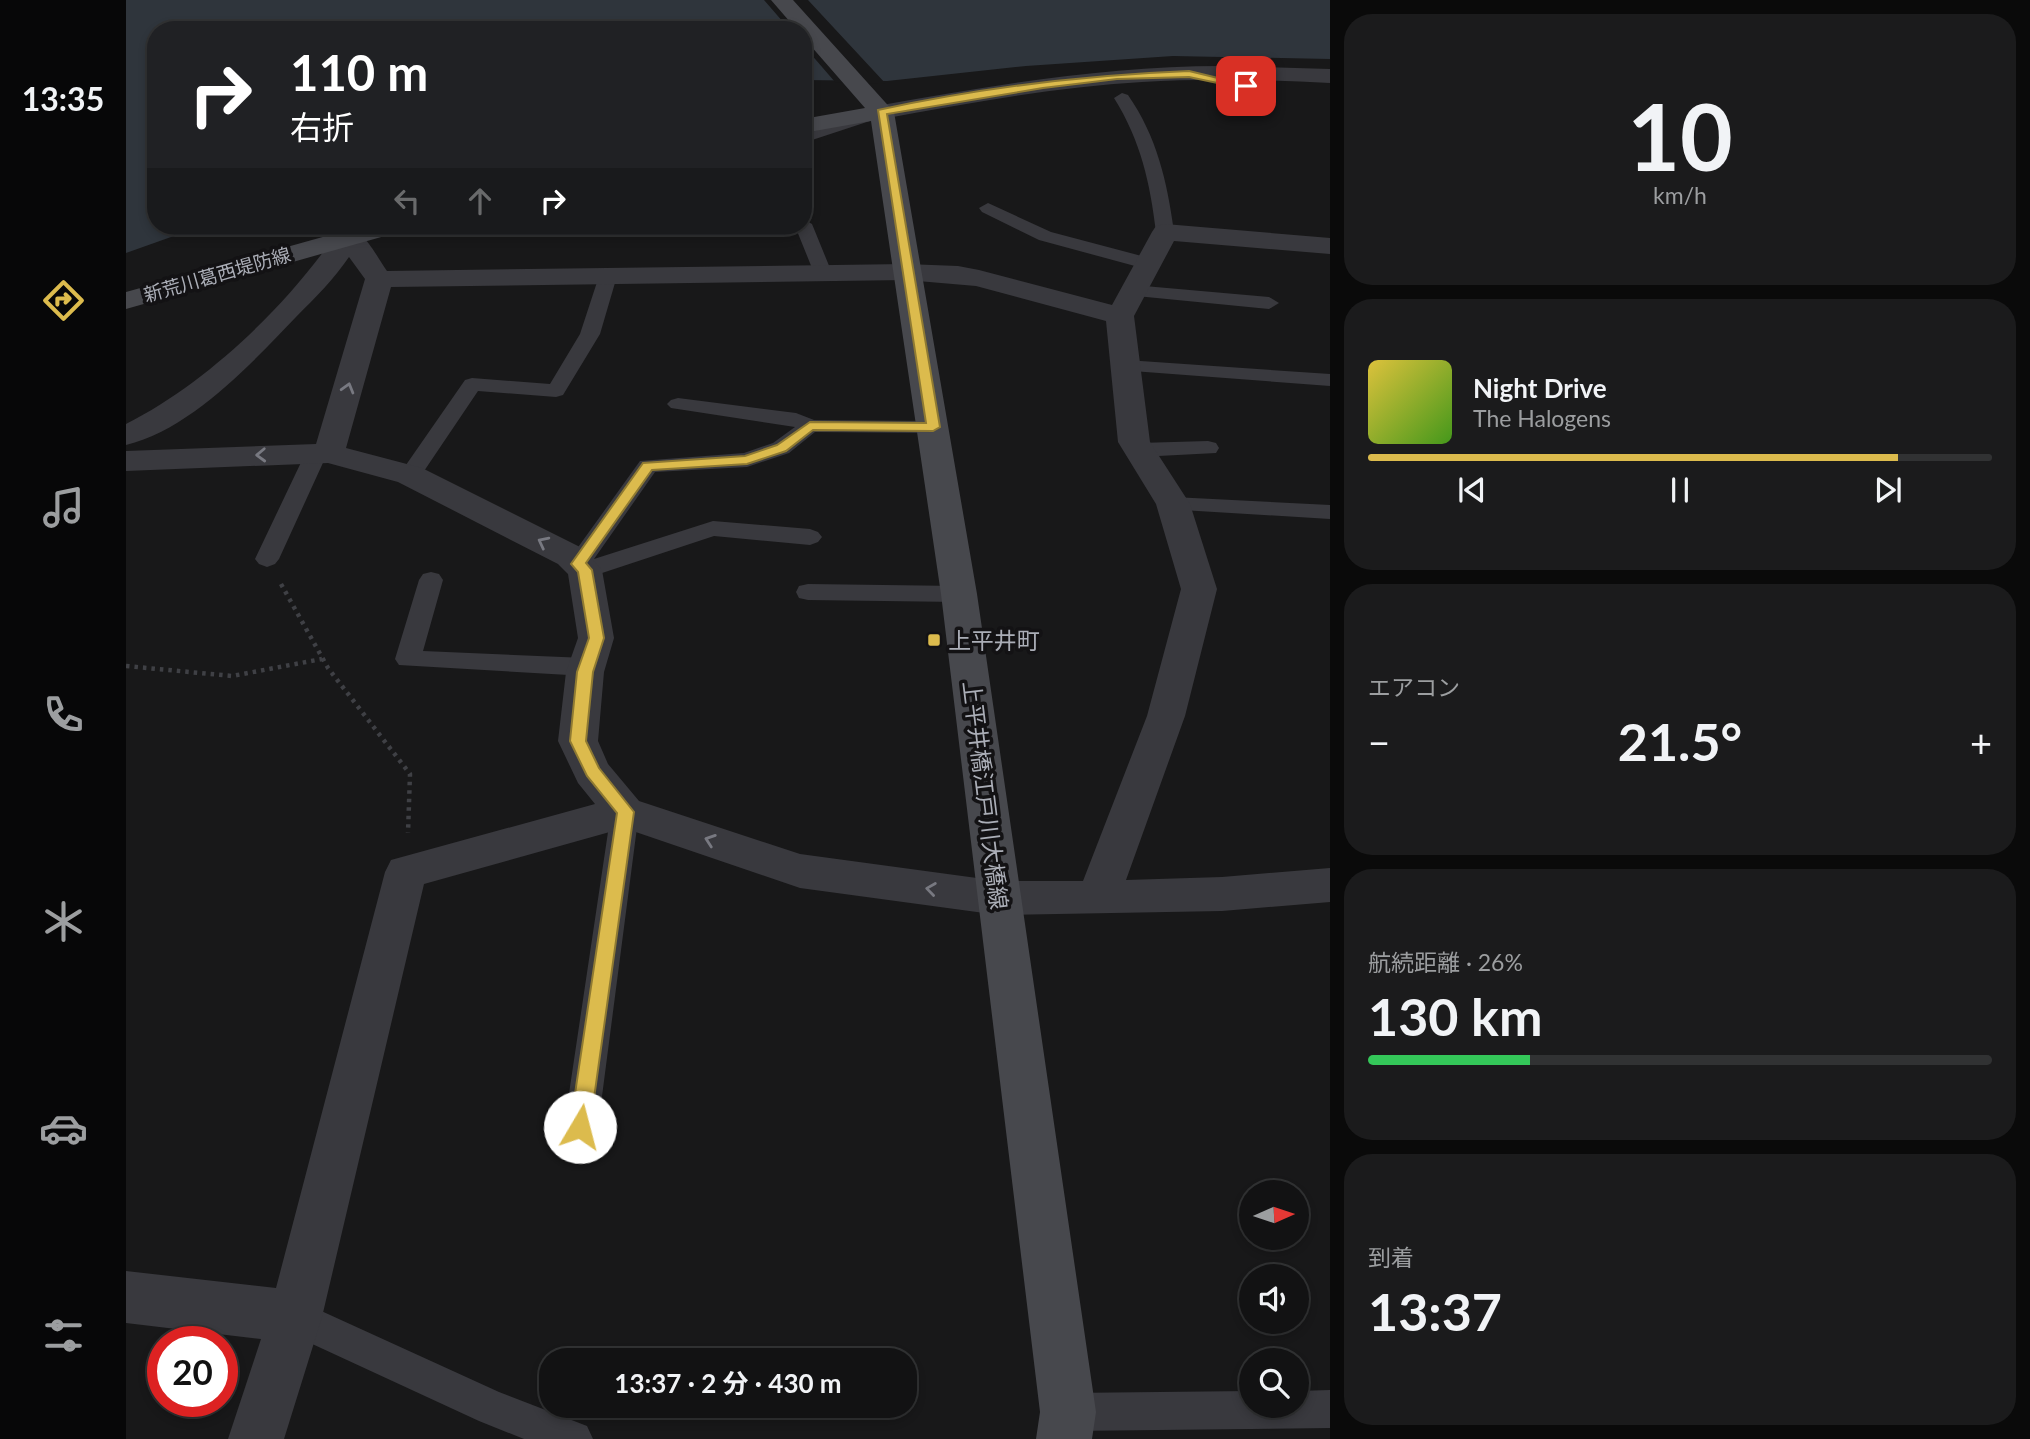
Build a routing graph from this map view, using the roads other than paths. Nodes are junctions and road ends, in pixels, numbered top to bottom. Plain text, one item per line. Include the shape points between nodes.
1 (782, 0) edge
2 (801, 21) edge
3 (812, 33) edge
4 (1189, 74) junction
5 (1330, 76) edge
6 (1330, 92) edge
7 (1122, 98) dead end
8 (878, 107) junction
9 (812, 124) edge
10 (812, 134) edge
11 (988, 208) dead end
12 (1165, 232) junction
13 (352, 235) edge
14 (808, 235) edge
15 (348, 236) junction
16 (1330, 246) edge
17 (823, 272) junction
18 (906, 272) junction
19 (608, 276) junction
20 (379, 279) junction
21 (1133, 290) junction
22 (126, 300) edge
23 (1269, 303) dead end
24 (1126, 366) junction
25 (1330, 380) edge
26 (678, 404) dead end
27 (810, 426) junction
28 (933, 427) junction
29 (126, 436) edge
30 (1208, 448) dead end
31 (1139, 450) junction
32 (322, 454) junction
33 (126, 461) edge
34 (410, 475) junction
35 (1173, 505) junction
36 (1330, 512) edge
37 (810, 537) dead end
38 (267, 559) road end
39 (582, 567) junction
40 (431, 580) dead end
41 (808, 592) dead end
42 (959, 594) junction
43 (586, 667) junction
44 (625, 812) junction
45 (1330, 885) edge
46 (999, 898) junction
47 (1098, 898) junction
48 (580, 1127) dead end
49 (126, 1297) edge
50 (295, 1317) junction
51 (1330, 1409) edge
52 (1066, 1425) edge
53 (256, 1439) edge
54 (574, 1439) edge

1 - 2 street
3 - 8 street
4 - 5 street
4 - 6 street via 1246,86
4 - 8 street via 1117,76
7 - 12 lane via 1139,123 1156,164
8 - 9 street
8 - 10 lane
8 - 18 street, 上平井橋江戸川大橋線
11 - 21 lane via 1045,236
12 - 16 street
12 - 21 street
13 - 15 street, 新荒川葛西堤防線
14 - 17 lane
15 - 20 street
15 - 22 street, 新荒川葛西堤防線
15 - 29 street via 336,259 228,370 185,404
17 - 18 street
17 - 19 street
18 - 21 street
18 - 28 street, 上平井橋江戸川大橋線
19 - 20 street
19 - 34 lane via 590,334 556,391 472,384
32 -> 20 street
21 - 23 lane
21 - 24 street
24 - 25 lane
24 - 31 street via 1134,442
26 - 27 lane via 796,419
27 - 28 lane
27 - 39 lane via 781,448 747,460 648,466
28 - 42 street, 上平井橋江戸川大橋線
30 - 31 lane
31 - 35 street
32 -> 33 street
32 - 34 street
32 - 38 lane
39 -> 34 street via 570,556
35 - 36 lane
35 - 47 street via 1199,589 1166,716
37 - 39 lane via 713,528
39 - 43 street via 596,638
40 - 43 lane via 408,659
41 - 42 lane
42 - 46 street, 上平井橋江戸川大橋線
43 - 44 street via 578,741 593,772
46 -> 44 street via 800,871
44 - 48 lane
44 - 50 street via 406,872
45 - 47 street
46 - 47 street
46 - 52 street, 上平井橋江戸川大橋線 via 1043,1211
49 - 50 street
50 - 53 street
50 - 54 lane via 492,1408
51 - 52 lane

